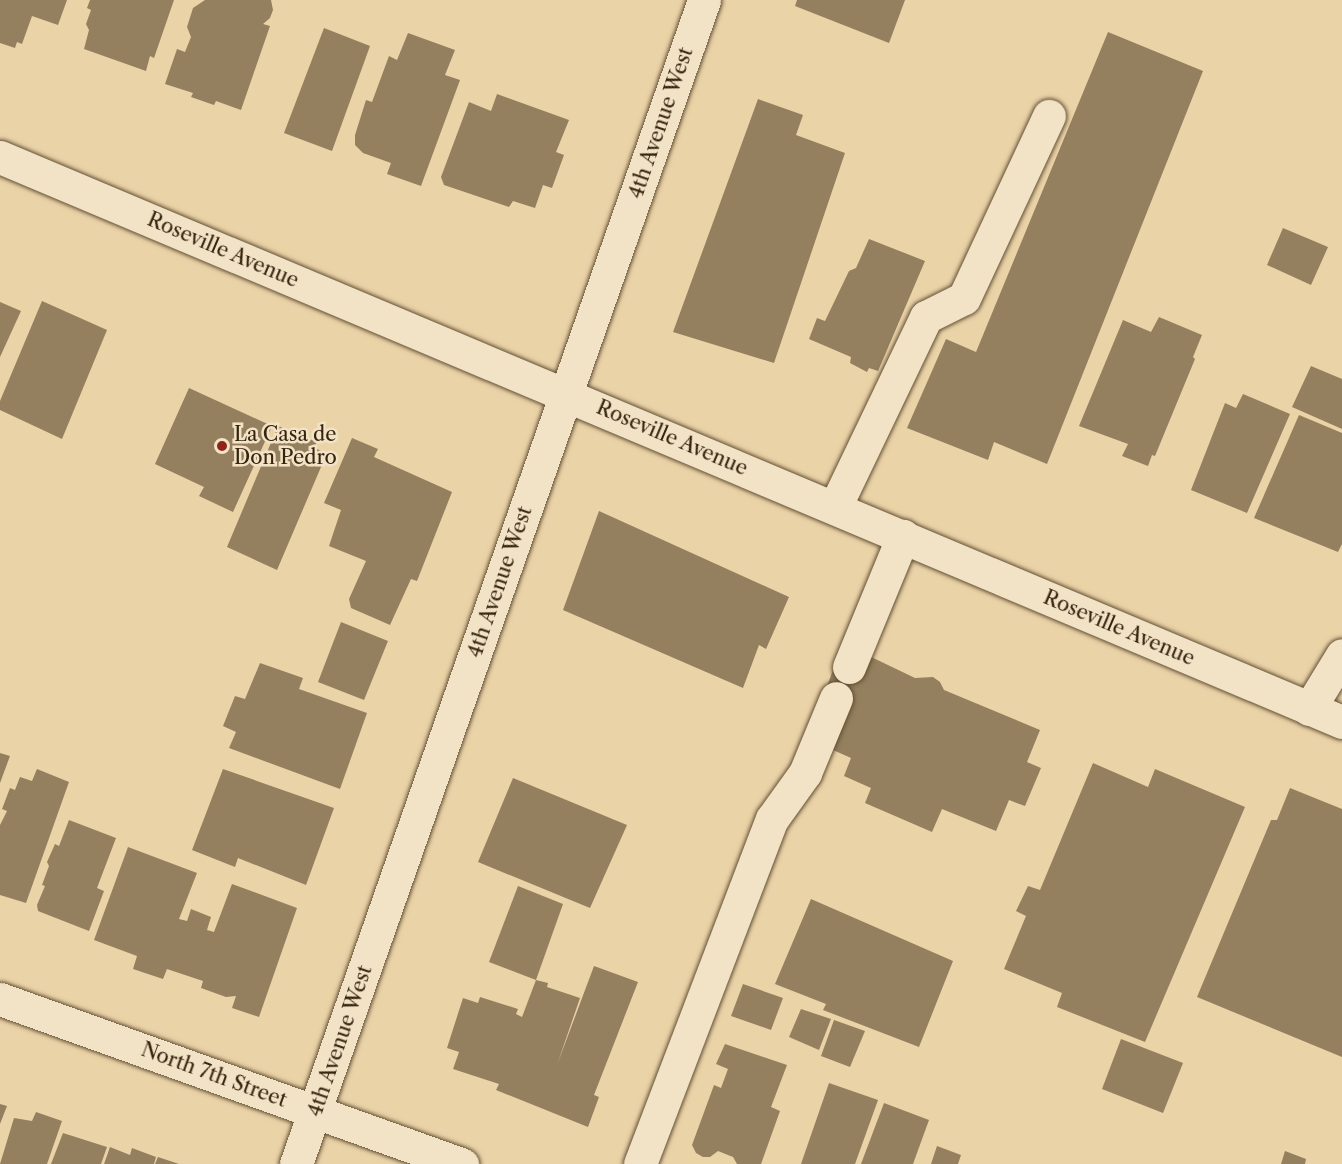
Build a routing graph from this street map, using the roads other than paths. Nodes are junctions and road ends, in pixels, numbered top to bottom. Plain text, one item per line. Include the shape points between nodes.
1 (704, 0) edge
2 (1049, 117) dead end
3 (0, 157) edge
4 (567, 394) junction
5 (835, 507) junction
6 (903, 536) junction
7 (1342, 655) edge
8 (849, 667) dead end
9 (1309, 709) junction
10 (830, 712) dead end
11 (1342, 722) edge
12 (0, 999) edge
13 (315, 1111) junction
14 (296, 1164) edge
15 (462, 1164) edge
16 (640, 1164) edge

1 - 4 street, 4th Avenue West
2 - 5 street via 964,298 926,317
3 - 4 street, Roseville Avenue
4 - 5 street, Roseville Avenue
4 - 13 street, 4th Avenue West
5 - 6 street, Roseville Avenue
6 - 8 street
6 - 9 street, Roseville Avenue
7 - 9 street
9 - 11 street, Roseville Avenue
10 - 16 street via 805,773 772,819
12 - 13 street, North 7th Street
13 - 14 street, 4th Avenue West
13 - 15 street, North 7th Street

